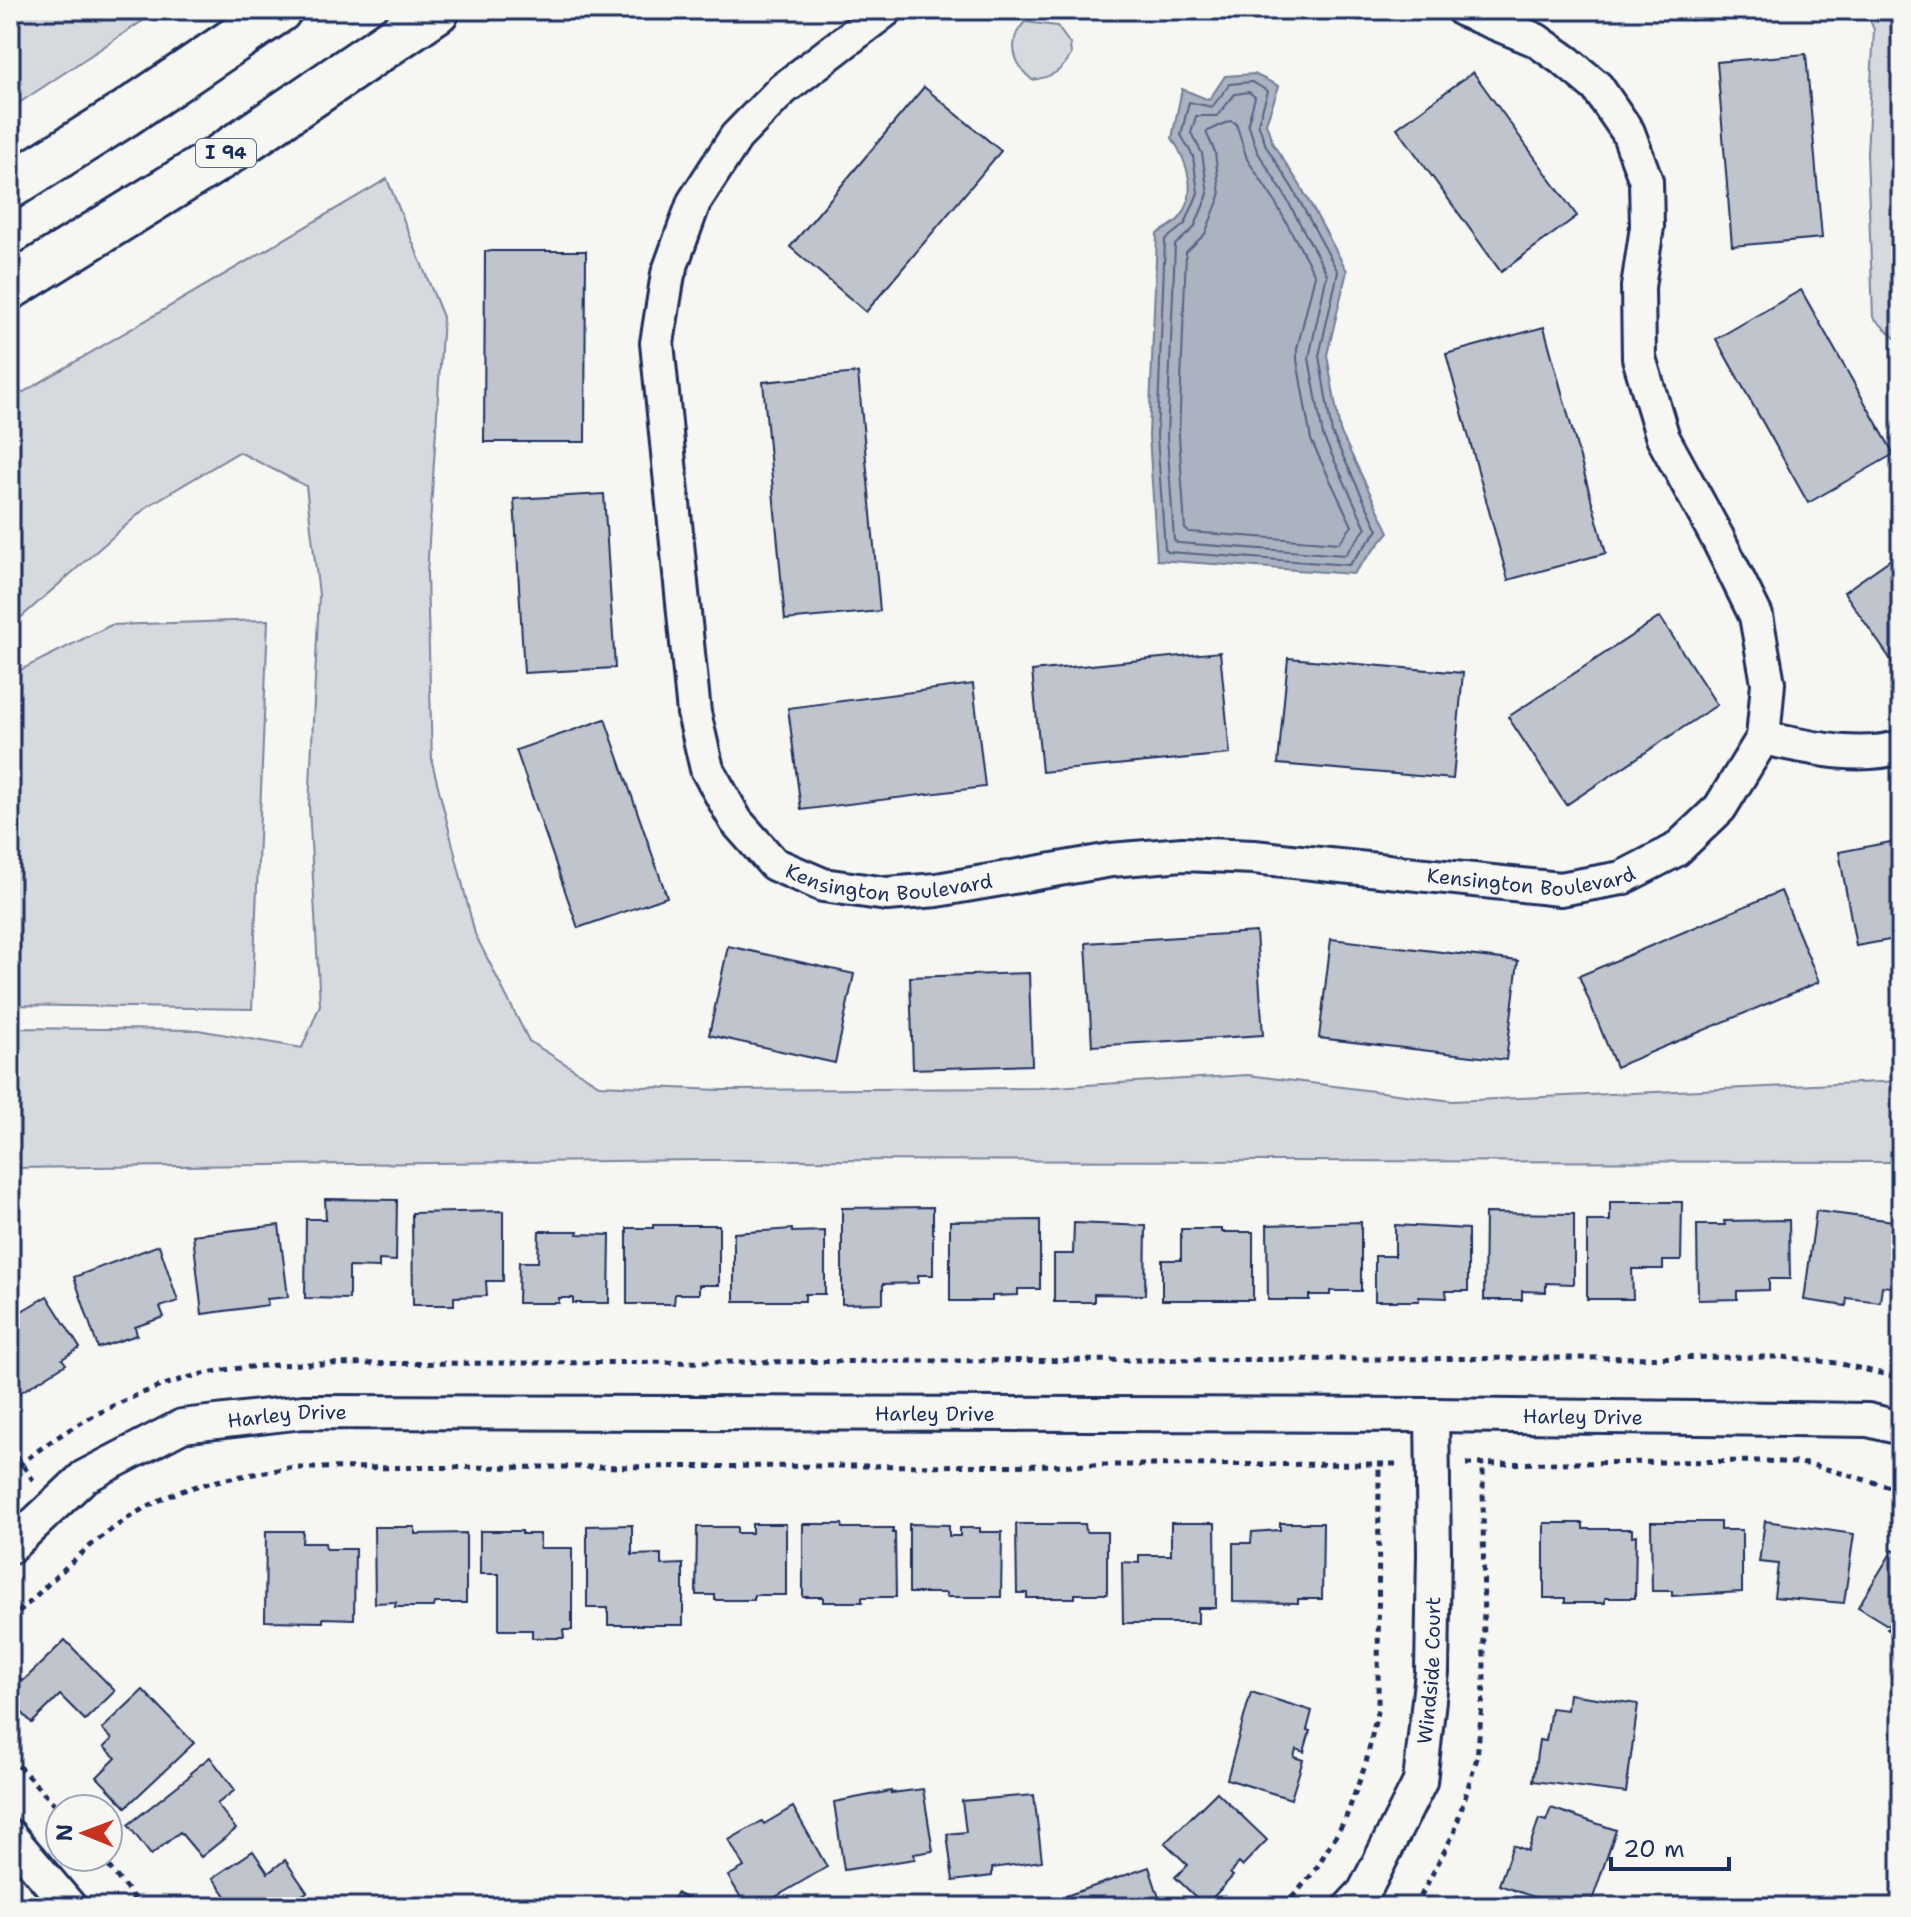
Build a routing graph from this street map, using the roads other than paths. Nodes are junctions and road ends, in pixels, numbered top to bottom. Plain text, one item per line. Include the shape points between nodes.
1 (279, 10) edge
2 (437, 10) edge
3 (886, 10) edge
4 (1463, 10) edge
5 (10, 186) edge
6 (10, 287) edge
7 (1763, 738) junction
8 (1901, 747) edge
9 (1432, 1415) junction
10 (1901, 1428) edge
11 (10, 1547) edge
12 (10, 1836) edge
13 (70, 1907) edge
14 (1350, 1907) edge

1 - 5 highway
2 - 6 highway, I 94 via 225,154
3 - 7 street, Kensington Boulevard via 783,89 736,137 694,202 668,274 657,343 694,713 707,769 736,821 774,864 823,885 887,894 1183,854 1560,889 1622,878 1676,850 1720,808
4 - 7 street, Kensington Boulevard via 1536,40 1567,62 1597,87 1628,132 1646,181 1639,358 1663,438 1756,616 1768,683
7 - 8 street via 1830,752
9 - 10 street, Harley Drive via 1868,1420
9 - 11 street, Harley Drive via 303,1412 182,1426 84,1477
9 - 14 street, Windside Court via 1432,1672 1420,1782 1364,1892
12 - 13 street

